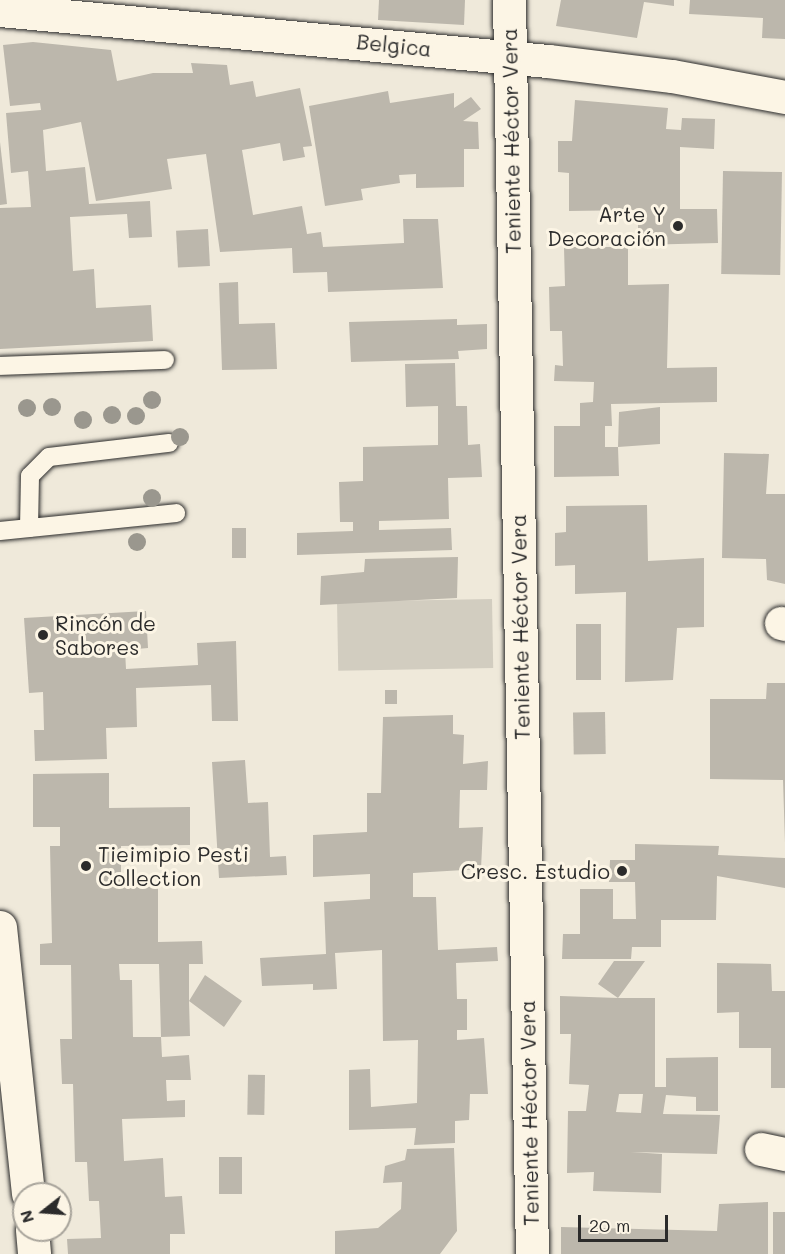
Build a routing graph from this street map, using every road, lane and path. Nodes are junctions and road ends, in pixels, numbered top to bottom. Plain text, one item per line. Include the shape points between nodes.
1 (509, 0) edge
2 (0, 10) edge
3 (509, 57) junction
4 (785, 97) edge
5 (165, 360) dead end
6 (0, 366) edge
7 (169, 443) dead end
8 (176, 513) dead end
9 (29, 528) junction
10 (0, 531) edge
11 (0, 927) edge
12 (27, 1182) edge
13 (532, 1254) edge

1 - 3 street, Teniente Héctor Vera
2 - 3 street, Belgica
3 - 4 street, Belgica via 672,76
3 - 13 street, Teniente Héctor Vera
5 - 6 lane
7 - 9 lane via 49,457 30,476
8 - 9 lane
9 - 10 lane
11 - 12 street

